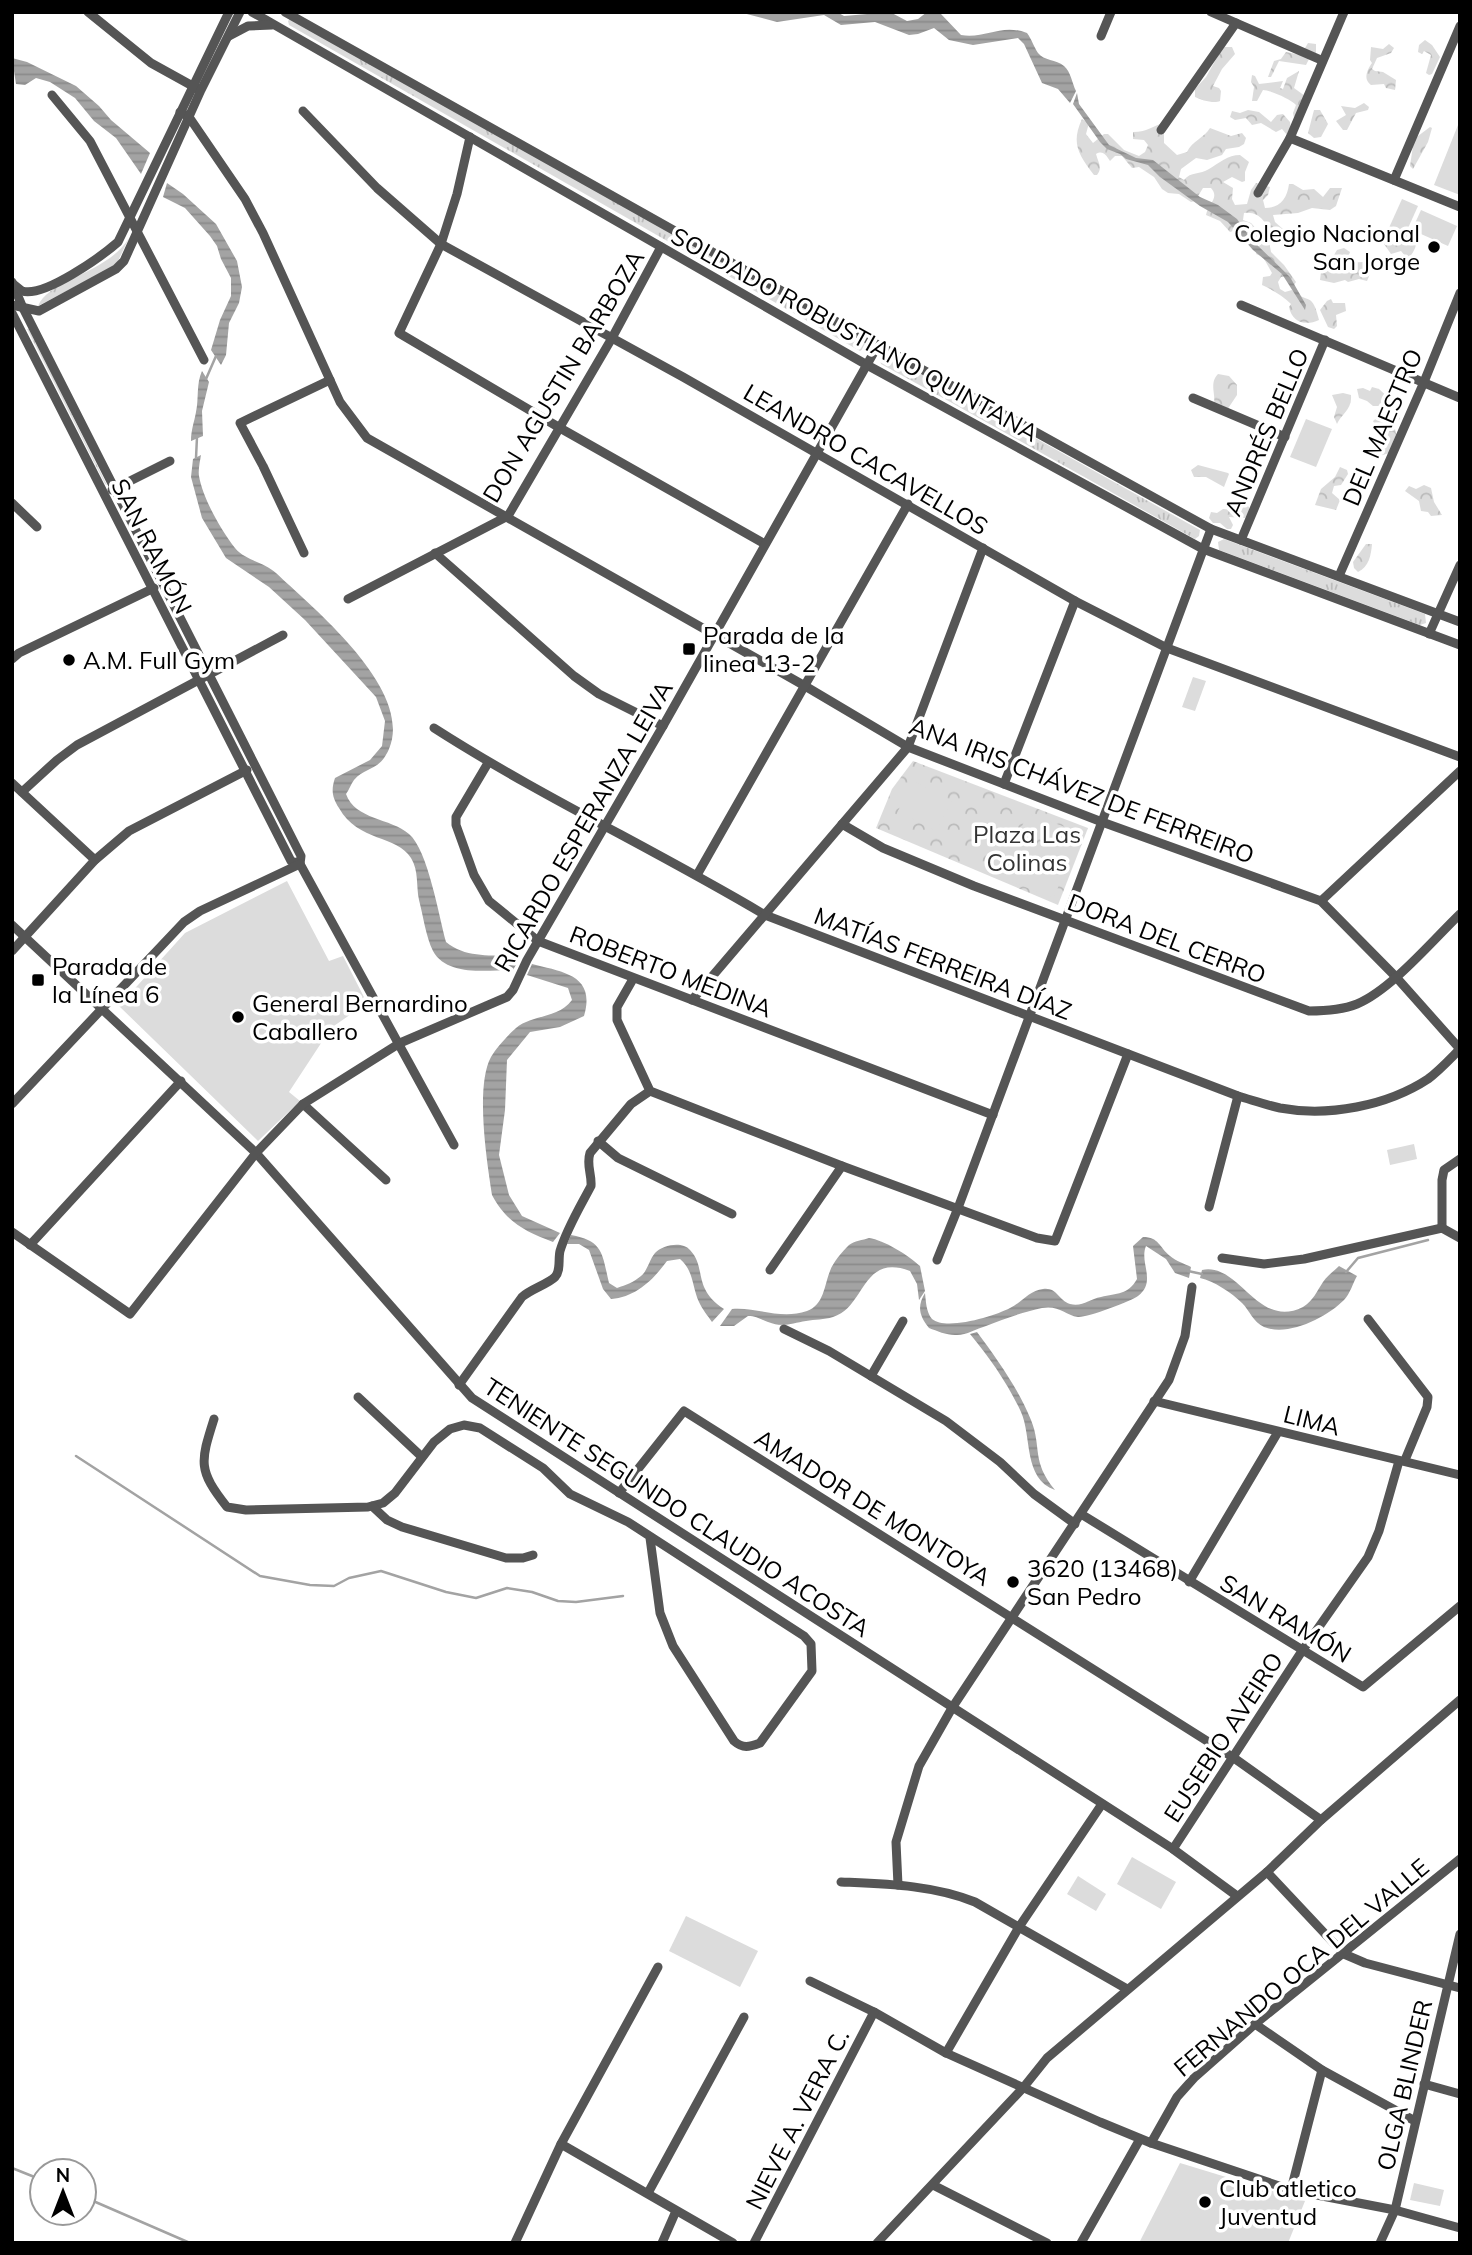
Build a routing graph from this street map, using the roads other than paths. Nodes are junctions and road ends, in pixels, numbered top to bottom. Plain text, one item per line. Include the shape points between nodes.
1 (88, 12) edge
2 (229, 12) edge
3 (240, 12) edge
4 (252, 12) edge
5 (285, 12) edge
6 (1111, 12) edge
7 (1211, 12) edge
8 (1344, 12) edge
9 (1236, 23) junction
10 (274, 25) junction
11 (1460, 26) edge
12 (1101, 36) dead end
13 (228, 37) junction
14 (1321, 61) junction
15 (197, 88) junction
16 (52, 95) dead end
17 (303, 111) dead end
18 (184, 115) junction
19 (1161, 130) dead end
20 (470, 137) junction
21 (1290, 138) junction
22 (1394, 180) junction
23 (1258, 193) dead end
24 (147, 197) junction
25 (1460, 207) edge
26 (131, 219) junction
27 (138, 231) junction
28 (441, 244) junction
29 (661, 247) junction
30 (13, 283) edge
31 (34, 291) junction
32 (1460, 293) edge
33 (12, 305) edge
34 (1241, 305) dead end
35 (23, 308) junction
36 (39, 311) junction
37 (29, 318) junction
38 (14, 320) edge
39 (612, 338) junction
40 (1325, 340) junction
41 (878, 345) junction
42 (204, 360) dead end
43 (867, 365) junction
44 (330, 380) junction
45 (1424, 382) junction
46 (1193, 398) dead end
47 (1460, 398) edge
48 (559, 428) junction
49 (1285, 437) junction
50 (817, 453) junction
51 (170, 461) dead end
52 (115, 489) junction
53 (104, 494) junction
54 (12, 503) edge
55 (908, 504) junction
56 (508, 516) junction
57 (37, 527) dead end
58 (1211, 529) junction
59 (1241, 540) junction
60 (765, 544) junction
61 (983, 548) junction
62 (1203, 549) junction
63 (304, 553) dead end
64 (435, 553) junction
65 (1460, 565) edge
66 (1339, 576) junction
67 (163, 584) junction
68 (152, 589) junction
69 (348, 600) dead end
70 (1075, 601) junction
71 (1440, 614) junction
72 (1460, 622) edge
73 (713, 634) junction
74 (1429, 634) junction
75 (283, 635) dead end
76 (1460, 645) edge
77 (1167, 648) junction
78 (15, 653) edge
79 (209, 676) junction
80 (199, 681) junction
81 (805, 686) junction
82 (663, 726) junction
83 (434, 728) dead end
84 (908, 747) junction
85 (1460, 757) edge
86 (488, 763) junction
87 (255, 766) junction
88 (244, 771) junction
89 (1460, 771) edge
90 (12, 783) edge
91 (1004, 784) junction
92 (22, 792) junction
93 (1102, 822) junction
94 (842, 824) junction
95 (604, 825) junction
96 (95, 860) junction
97 (300, 864) junction
98 (697, 875) junction
99 (1321, 901) junction
100 (1460, 914) edge
101 (765, 915) junction
102 (1065, 920) junction
103 (12, 925) edge
104 (25, 937) junction
105 (538, 941) junction
106 (12, 951) edge
107 (1396, 976) junction
108 (633, 979) junction
109 (692, 1000) junction
110 (102, 1009) junction
111 (1029, 1017) junction
112 (400, 1043) junction
113 (1460, 1049) edge
114 (1128, 1054) junction
115 (181, 1081) junction
116 (650, 1091) junction
117 (1238, 1096) junction
118 (12, 1104) edge
119 (303, 1104) junction
120 (993, 1115) junction
121 (598, 1141) junction
122 (454, 1145) dead end
123 (256, 1153) junction
124 (1460, 1159) edge
125 (842, 1166) junction
126 (386, 1180) dead end
127 (1209, 1207) dead end
128 (958, 1208) junction
129 (732, 1214) dead end
130 (1442, 1228) junction
131 (12, 1232) edge
132 (1460, 1238) edge
133 (30, 1245) junction
134 (1223, 1258) dead end
135 (936, 1260) dead end
136 (770, 1270) dead end
137 (1192, 1287) dead end
138 (1368, 1318) dead end
139 (903, 1321) dead end
140 (784, 1329) dead end
141 (871, 1376) junction
142 (459, 1385) junction
143 (358, 1397) dead end
144 (1154, 1401) junction
145 (214, 1419) dead end
146 (1279, 1432) junction
147 (422, 1457) junction
148 (1402, 1461) junction
149 (1460, 1475) edge
150 (619, 1493) junction
151 (372, 1506) junction
152 (638, 1506) junction
153 (1081, 1514) junction
154 (628, 1522) junction
155 (1075, 1524) junction
156 (650, 1538) junction
157 (533, 1555) dead end
158 (1189, 1582) junction
159 (1460, 1606) edge
160 (1013, 1619) junction
161 (1302, 1651) junction
162 (1460, 1700) edge
163 (952, 1708) junction
164 (1234, 1758) junction
165 (1102, 1804) junction
166 (1321, 1820) junction
167 (1172, 1849) junction
168 (1460, 1859) edge
169 (1267, 1872) junction
170 (841, 1882) dead end
171 (898, 1885) junction
172 (1237, 1896) junction
173 (1019, 1927) junction
174 (1460, 1934) edge
175 (1344, 1954) junction
176 (658, 1967) dead end
177 (810, 1980) dead end
178 (1446, 1984) junction
179 (1460, 1988) edge
180 (1127, 1989) junction
181 (874, 2012) junction
182 (744, 2017) dead end
183 (1255, 2024) junction
184 (946, 2053) junction
185 (1322, 2070) junction
186 (1424, 2084) junction
187 (1023, 2088) junction
188 (1460, 2094) edge
189 (1415, 2121) junction
190 (1140, 2139) junction
191 (1151, 2143) junction
192 (561, 2144) junction
193 (933, 2185) junction
194 (1291, 2190) junction
195 (648, 2193) junction
196 (1395, 2210) junction
197 (676, 2211) junction
198 (1460, 2228) edge
199 (515, 2243) edge
200 (662, 2243) edge
201 (733, 2243) edge
202 (754, 2243) edge
203 (877, 2243) edge
204 (1047, 2243) edge
205 (1082, 2243) edge
206 (1380, 2243) edge

1 - 15 street via 151,63
2 - 15 street
3 - 13 street
4 - 10 street, SOLDADO ROBUSTIANO QUINTANA
5 - 41 street
6 - 12 street
7 - 9 street
8 - 14 street
9 - 14 street
9 - 19 street
10 - 13 street via 248,26
10 - 20 street, SOLDADO ROBUSTIANO QUINTANA
11 - 22 street
13 - 15 street
14 - 21 street
15 - 18 street
16 - 26 street via 90,141
17 - 28 street, LEANDRO CACAVELLOS via 377,188
18 - 24 street via 168,164
18 - 24 street via 158,159
18 - 44 street, ANA IRIS CHÁVEZ DE FERREIRO via 264,233
20 - 28 street
20 - 29 street, SOLDADO ROBUSTIANO QUINTANA
21 - 22 street
21 - 23 street
22 - 25 street
24 - 26 street
24 - 27 street
26 - 27 street
26 - 31 street via 118,242 102,256
27 - 36 street via 116,269
27 - 42 street
28 - 39 street, LEANDRO CACAVELLOS
28 - 48 street via 399,333
29 - 39 street, DON AGUSTIN BARBOZA
29 - 43 street, SOLDADO ROBUSTIANO QUINTANA
30 - 31 street, SAN RAMÓN via 23,291
30 - 35 street, SAN RAMÓN
31 - 35 street
32 - 45 street, DEL MAESTRO
33 - 35 street
34 - 40 street
35 - 36 street
35 - 37 street, SAN RAMÓN
35 - 38 street
36 - 37 street
37 - 38 street
37 - 52 street, SAN RAMÓN
38 - 53 street, SAN RAMÓN
39 - 48 street, DON AGUSTIN BARBOZA
39 - 50 street, LEANDRO CACAVELLOS
40 - 45 street
40 - 49 street, ANDRÉS BELLO
41 - 43 street, RICARDO ESPERANZA LEIVA
41 - 58 street
43 - 50 street, RICARDO ESPERANZA LEIVA
43 - 62 street, SOLDADO ROBUSTIANO QUINTANA
44 - 56 street, ANA IRIS CHÁVEZ DE FERREIRO via 367,438
44 - 63 street via 240,424
45 - 47 street
45 - 66 street, DEL MAESTRO
46 - 49 street
48 - 56 street, DON AGUSTIN BARBOZA
48 - 60 street
49 - 59 street, ANDRÉS BELLO
50 - 55 street, LEANDRO CACAVELLOS
50 - 60 street, RICARDO ESPERANZA LEIVA
51 - 52 street
52 - 53 street
52 - 67 street, SAN RAMÓN
53 - 68 street, SAN RAMÓN
54 - 57 street
55 - 61 street, LEANDRO CACAVELLOS
55 - 81 street
56 - 64 street, DON AGUSTIN BARBOZA
56 - 73 street, ANA IRIS CHÁVEZ DE FERREIRO
58 - 59 street
58 - 62 street
59 - 66 street
60 - 73 street, RICARDO ESPERANZA LEIVA
61 - 70 street, LEANDRO CACAVELLOS
61 - 84 street
62 - 74 street, SOLDADO ROBUSTIANO QUINTANA
62 - 77 street
64 - 69 street, DON AGUSTIN BARBOZA
64 - 82 street via 574,676
65 - 71 street
66 - 71 street
67 - 68 street
67 - 79 street, SAN RAMÓN
68 - 78 street
68 - 80 street, SAN RAMÓN
70 - 77 street, LEANDRO CACAVELLOS
70 - 91 street
71 - 72 street
71 - 74 street
73 - 81 street, ANA IRIS CHÁVEZ DE FERREIRO
73 - 82 street, RICARDO ESPERANZA LEIVA
74 - 76 street, SOLDADO ROBUSTIANO QUINTANA
75 - 79 street
77 - 85 street, LEANDRO CACAVELLOS
77 - 93 street
79 - 80 street
79 - 87 street, SAN RAMÓN
80 - 88 street, SAN RAMÓN
80 - 92 street via 77,745
81 - 84 street, ANA IRIS CHÁVEZ DE FERREIRO
81 - 98 street
82 - 95 street, RICARDO ESPERANZA LEIVA
83 - 86 street, MATÍAS FERREIRA DÍAZ
84 - 91 street, ANA IRIS CHÁVEZ DE FERREIRO
84 - 94 street
86 - 95 street, MATÍAS FERREIRA DÍAZ
86 - 105 street, ROBERTO MEDINA via 456,817 456,825 489,901
87 - 88 street
87 - 97 street, SAN RAMÓN via 301,856
88 - 96 street via 129,831
88 - 97 street, SAN RAMÓN via 291,861
89 - 99 street
90 - 92 street
91 - 93 street, ANA IRIS CHÁVEZ DE FERREIRO
92 - 96 street
93 - 99 street, ANA IRIS CHÁVEZ DE FERREIRO
93 - 102 street
94 - 101 street
94 - 102 street, DORA DEL CERRO via 883,848
95 - 98 street, MATÍAS FERREIRA DÍAZ
95 - 105 street, RICARDO ESPERANZA LEIVA
96 - 104 street
97 - 110 street via 184,922
97 - 112 street, SAN RAMÓN
98 - 101 street, MATÍAS FERREIRA DÍAZ
99 - 107 street, ANA IRIS CHÁVEZ DE FERREIRO
100 - 107 street, DORA DEL CERRO
101 - 109 street
101 - 111 street, MATÍAS FERREIRA DÍAZ
102 - 107 street, DORA DEL CERRO via 1309,1011 1358,1004
102 - 111 street
103 - 104 street, TENIENTE SEGUNDO CLAUDIO ACOSTA
104 - 106 street
104 - 110 street, TENIENTE SEGUNDO CLAUDIO ACOSTA
105 - 108 street, ROBERTO MEDINA
105 - 112 street, RICARDO ESPERANZA LEIVA via 507,997
107 - 113 street, ANA IRIS CHÁVEZ DE FERREIRO
108 - 109 street, ROBERTO MEDINA
108 - 116 street via 617,1007 617,1020
109 - 120 street, ROBERTO MEDINA
110 - 115 street, TENIENTE SEGUNDO CLAUDIO ACOSTA
110 - 118 street
111 - 114 street, MATÍAS FERREIRA DÍAZ
111 - 120 street
112 - 119 street, RICARDO ESPERANZA LEIVA
112 - 122 street, SAN RAMÓN
113 - 117 street, MATÍAS FERREIRA DÍAZ via 1410,1089 1360,1105 1307,1111
114 - 117 street, MATÍAS FERREIRA DÍAZ
114 - 128 street via 1055,1241
115 - 123 street, TENIENTE SEGUNDO CLAUDIO ACOSTA
115 - 133 street
116 - 121 street via 631,1104
116 - 125 street
117 - 127 street
119 - 123 street, RICARDO ESPERANZA LEIVA
119 - 126 street
120 - 128 street
121 - 129 street via 650,1176
121 - 142 street via 587,1162 591,1185 562,1245 555,1278 522,1297
123 - 133 street, RICARDO ESPERANZA LEIVA via 130,1314
123 - 142 street, TENIENTE SEGUNDO CLAUDIO ACOSTA
124 - 130 street via 1444,1170 1441,1180
125 - 128 street
125 - 136 street
128 - 135 street
130 - 132 street
130 - 134 street via 1304,1259 1264,1264
131 - 133 street
137 - 144 street via 1179,1357
138 - 148 street, EUSEBIO AVEIRO via 1428,1397
139 - 141 street
140 - 141 street
141 - 155 street via 946,1421
142 - 150 street, TENIENTE SEGUNDO CLAUDIO ACOSTA
143 - 147 street
144 - 146 street, LIMA
144 - 153 street
145 - 151 street via 204,1452 205,1466 208,1483 228,1507
146 - 148 street, LIMA
146 - 158 street
147 - 151 street via 395,1493
147 - 154 street via 450,1429 464,1425 481,1428 543,1468 570,1494
148 - 149 street, LIMA
148 - 161 street, EUSEBIO AVEIRO via 1368,1557
150 - 152 street, TENIENTE SEGUNDO CLAUDIO ACOSTA
150 - 160 street, AMADOR DE MONTOYA via 684,1411
151 - 157 street via 402,1527 506,1558
152 - 154 street
152 - 163 street, TENIENTE SEGUNDO CLAUDIO ACOSTA
153 - 155 street
153 - 158 street, SAN RAMÓN
154 - 156 street
155 - 160 street
156 - 156 street via 660,1613 673,1646 734,1741 740,1747 760,1743 812,1671 811,1644
158 - 161 street, SAN RAMÓN
159 - 161 street, SAN RAMÓN via 1363,1687
160 - 163 street
160 - 164 street, AMADOR DE MONTOYA
161 - 164 street, EUSEBIO AVEIRO
162 - 166 street
163 - 165 street, TENIENTE SEGUNDO CLAUDIO ACOSTA
163 - 171 street via 919,1766 906,1804 895,1842
164 - 166 street, AMADOR DE MONTOYA
164 - 167 street, EUSEBIO AVEIRO
165 - 167 street, TENIENTE SEGUNDO CLAUDIO ACOSTA
165 - 173 street
166 - 169 street
167 - 172 street, TENIENTE SEGUNDO CLAUDIO ACOSTA
168 - 175 street, FERNANDO OCA DEL VALLE
169 - 172 street
169 - 175 street
170 - 171 street
171 - 173 street via 958,1895
172 - 180 street
173 - 180 street
173 - 184 street
174 - 178 street, OLGA BLINDER
175 - 178 street
175 - 183 street, FERNANDO OCA DEL VALLE
176 - 192 street
177 - 181 street
178 - 179 street
178 - 186 street, OLGA BLINDER
180 - 187 street via 1047,2059
181 - 184 street
181 - 202 street, NIEVE A. VERA C.
182 - 195 street
183 - 185 street
183 - 191 street, FERNANDO OCA DEL VALLE via 1177,2097
184 - 187 street
185 - 189 street
185 - 194 street
186 - 188 street
186 - 189 street, OLGA BLINDER
187 - 190 street
187 - 193 street
189 - 196 street, OLGA BLINDER
190 - 191 street
190 - 205 street
191 - 194 street
192 - 195 street
192 - 199 street
193 - 203 street
193 - 204 street
194 - 196 street
195 - 197 street
196 - 198 street
196 - 206 street, OLGA BLINDER
197 - 200 street
197 - 201 street

